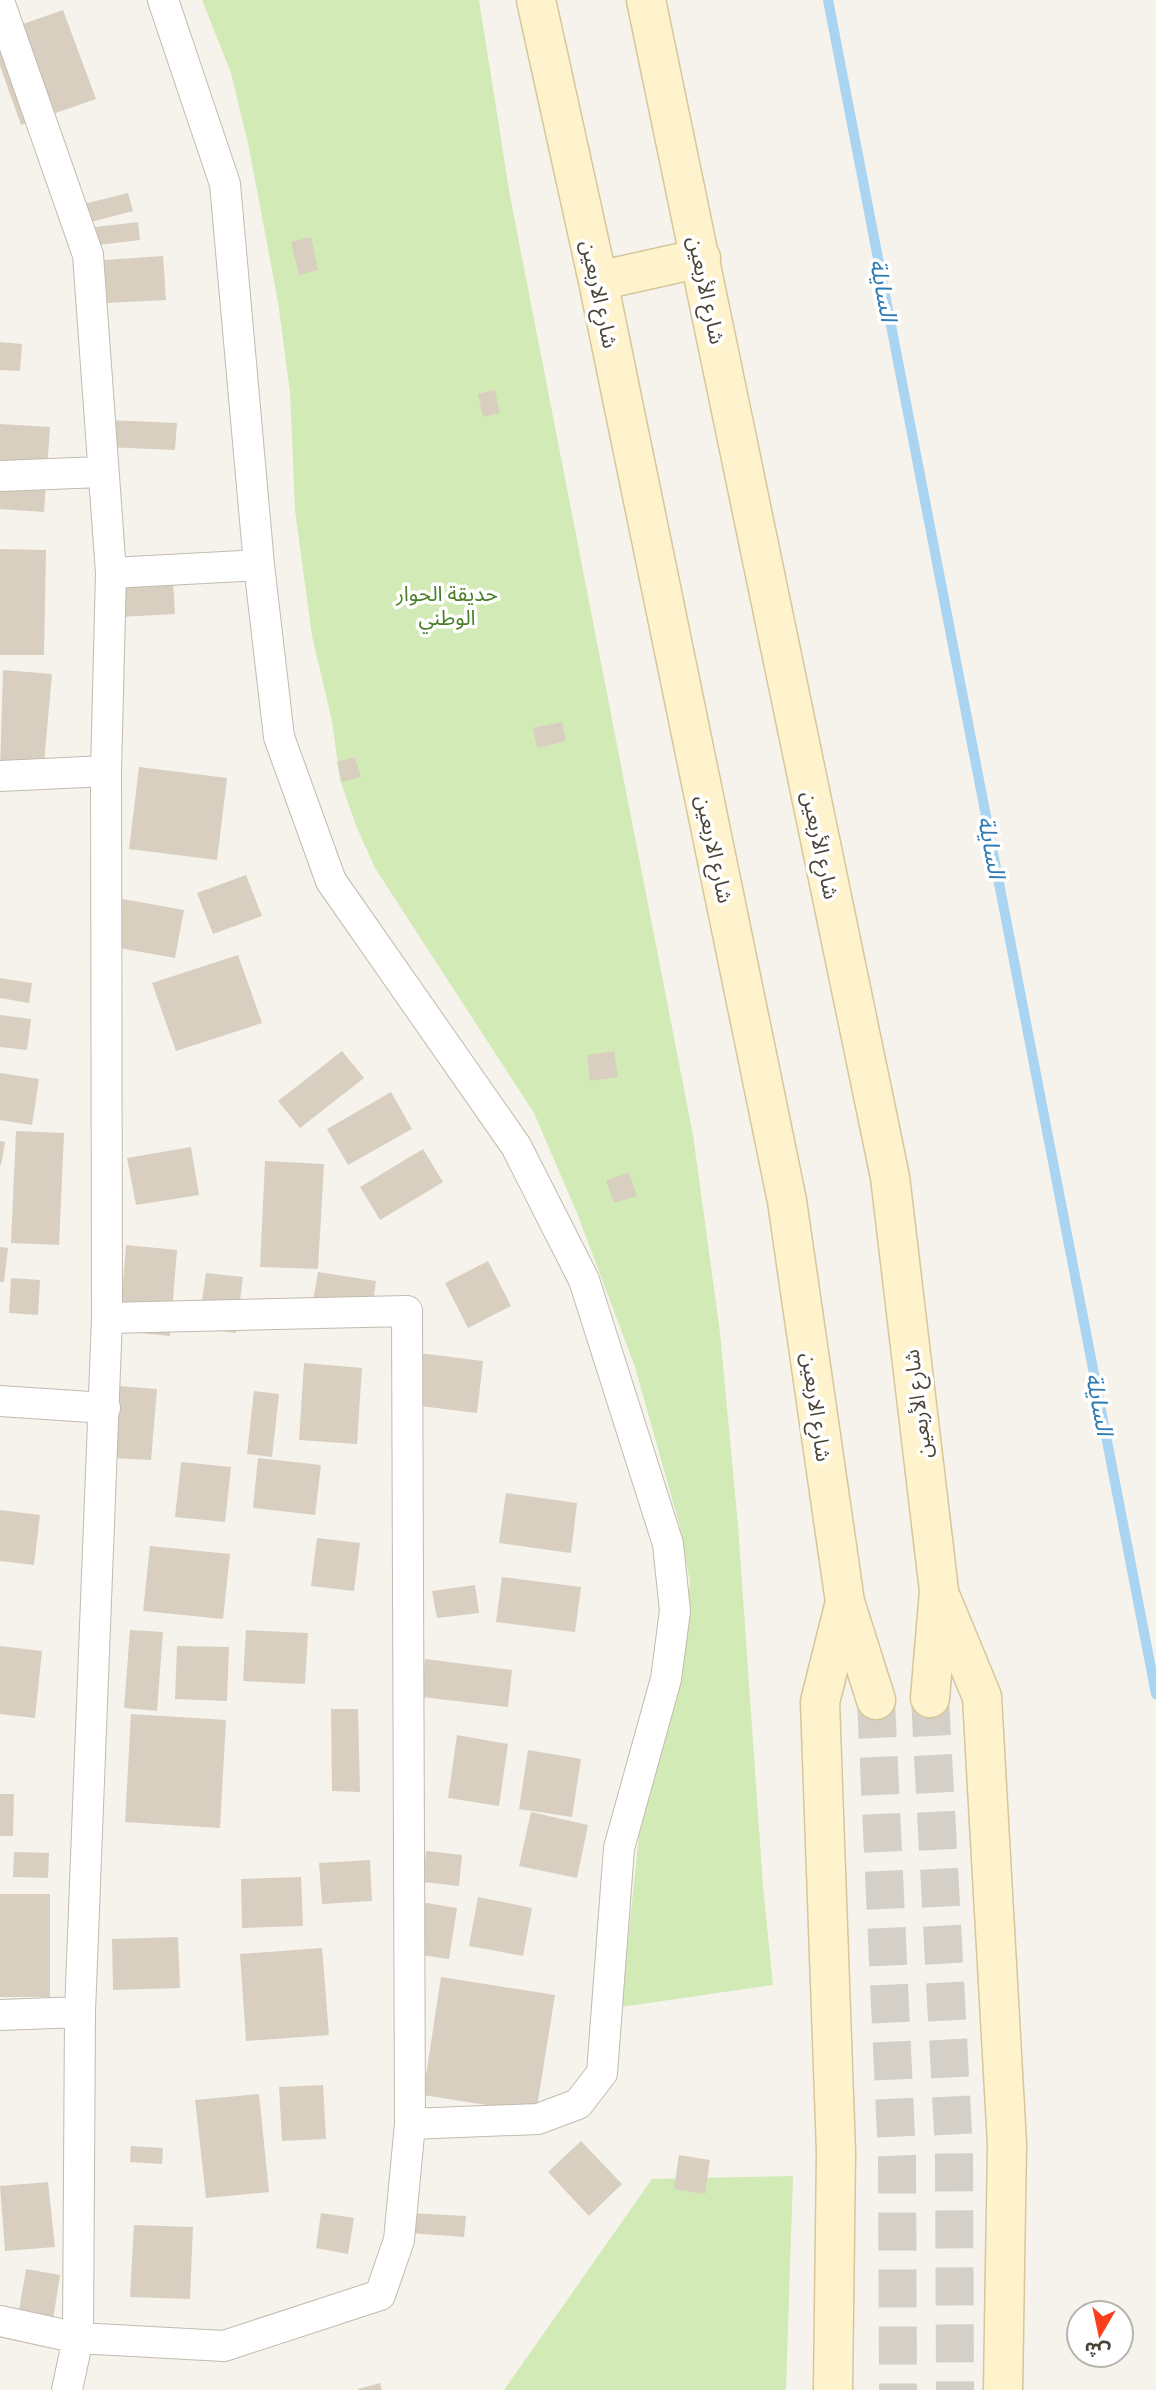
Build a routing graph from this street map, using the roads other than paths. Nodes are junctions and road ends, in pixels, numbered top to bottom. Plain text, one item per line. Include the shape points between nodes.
1 (163, 0) edge
2 (536, 0) edge
3 (646, 0) edge
4 (0, 4) edge
5 (701, 258) junction
6 (598, 281) junction
7 (101, 472) junction
8 (0, 476) edge
9 (259, 565) junction
10 (111, 573) junction
11 (106, 771) junction
12 (0, 776) edge
13 (107, 1318) junction
14 (0, 1401) edge
15 (105, 1408) junction
16 (939, 1591) junction
17 (845, 1602) junction
18 (930, 1698) tunnel mouth
19 (876, 1700) tunnel mouth
20 (80, 2012) junction
21 (0, 2015) edge
22 (410, 2124) junction
23 (0, 2321) edge
24 (78, 2338) junction
25 (67, 2390) edge
26 (833, 2390) edge
27 (1003, 2390) edge

1 - 9 street via 225,184
2 - 6 main road, شارع الاربعين
3 - 5 main road, شارع الأربعين
4 - 7 street via 88,255
5 - 6 main road
5 - 16 main road, شارع الأربعين via 890,1177
6 - 17 main road, شارع الاربعين via 787,1201
7 - 8 street
7 - 10 street
9 - 10 street
9 - 22 street via 279,737 331,881 516,1146 584,1280 668,1544 675,1611 666,1679 619,1848 602,2073 579,2104 537,2119
10 - 11 street
11 - 12 street
11 - 13 street
13 - 15 street
13 - 22 street via 407,1311
14 - 15 street
15 - 20 street
16 - 18 main road, شارع الأربعين
16 - 27 main road via 982,1697 1007,2144
17 - 19 main road, شارع الاربعين
17 - 26 main road via 820,1702 836,2152
20 - 21 street
20 - 24 street
22 - 24 street via 399,2239 380,2295 224,2346
23 - 24 street
24 - 25 street

